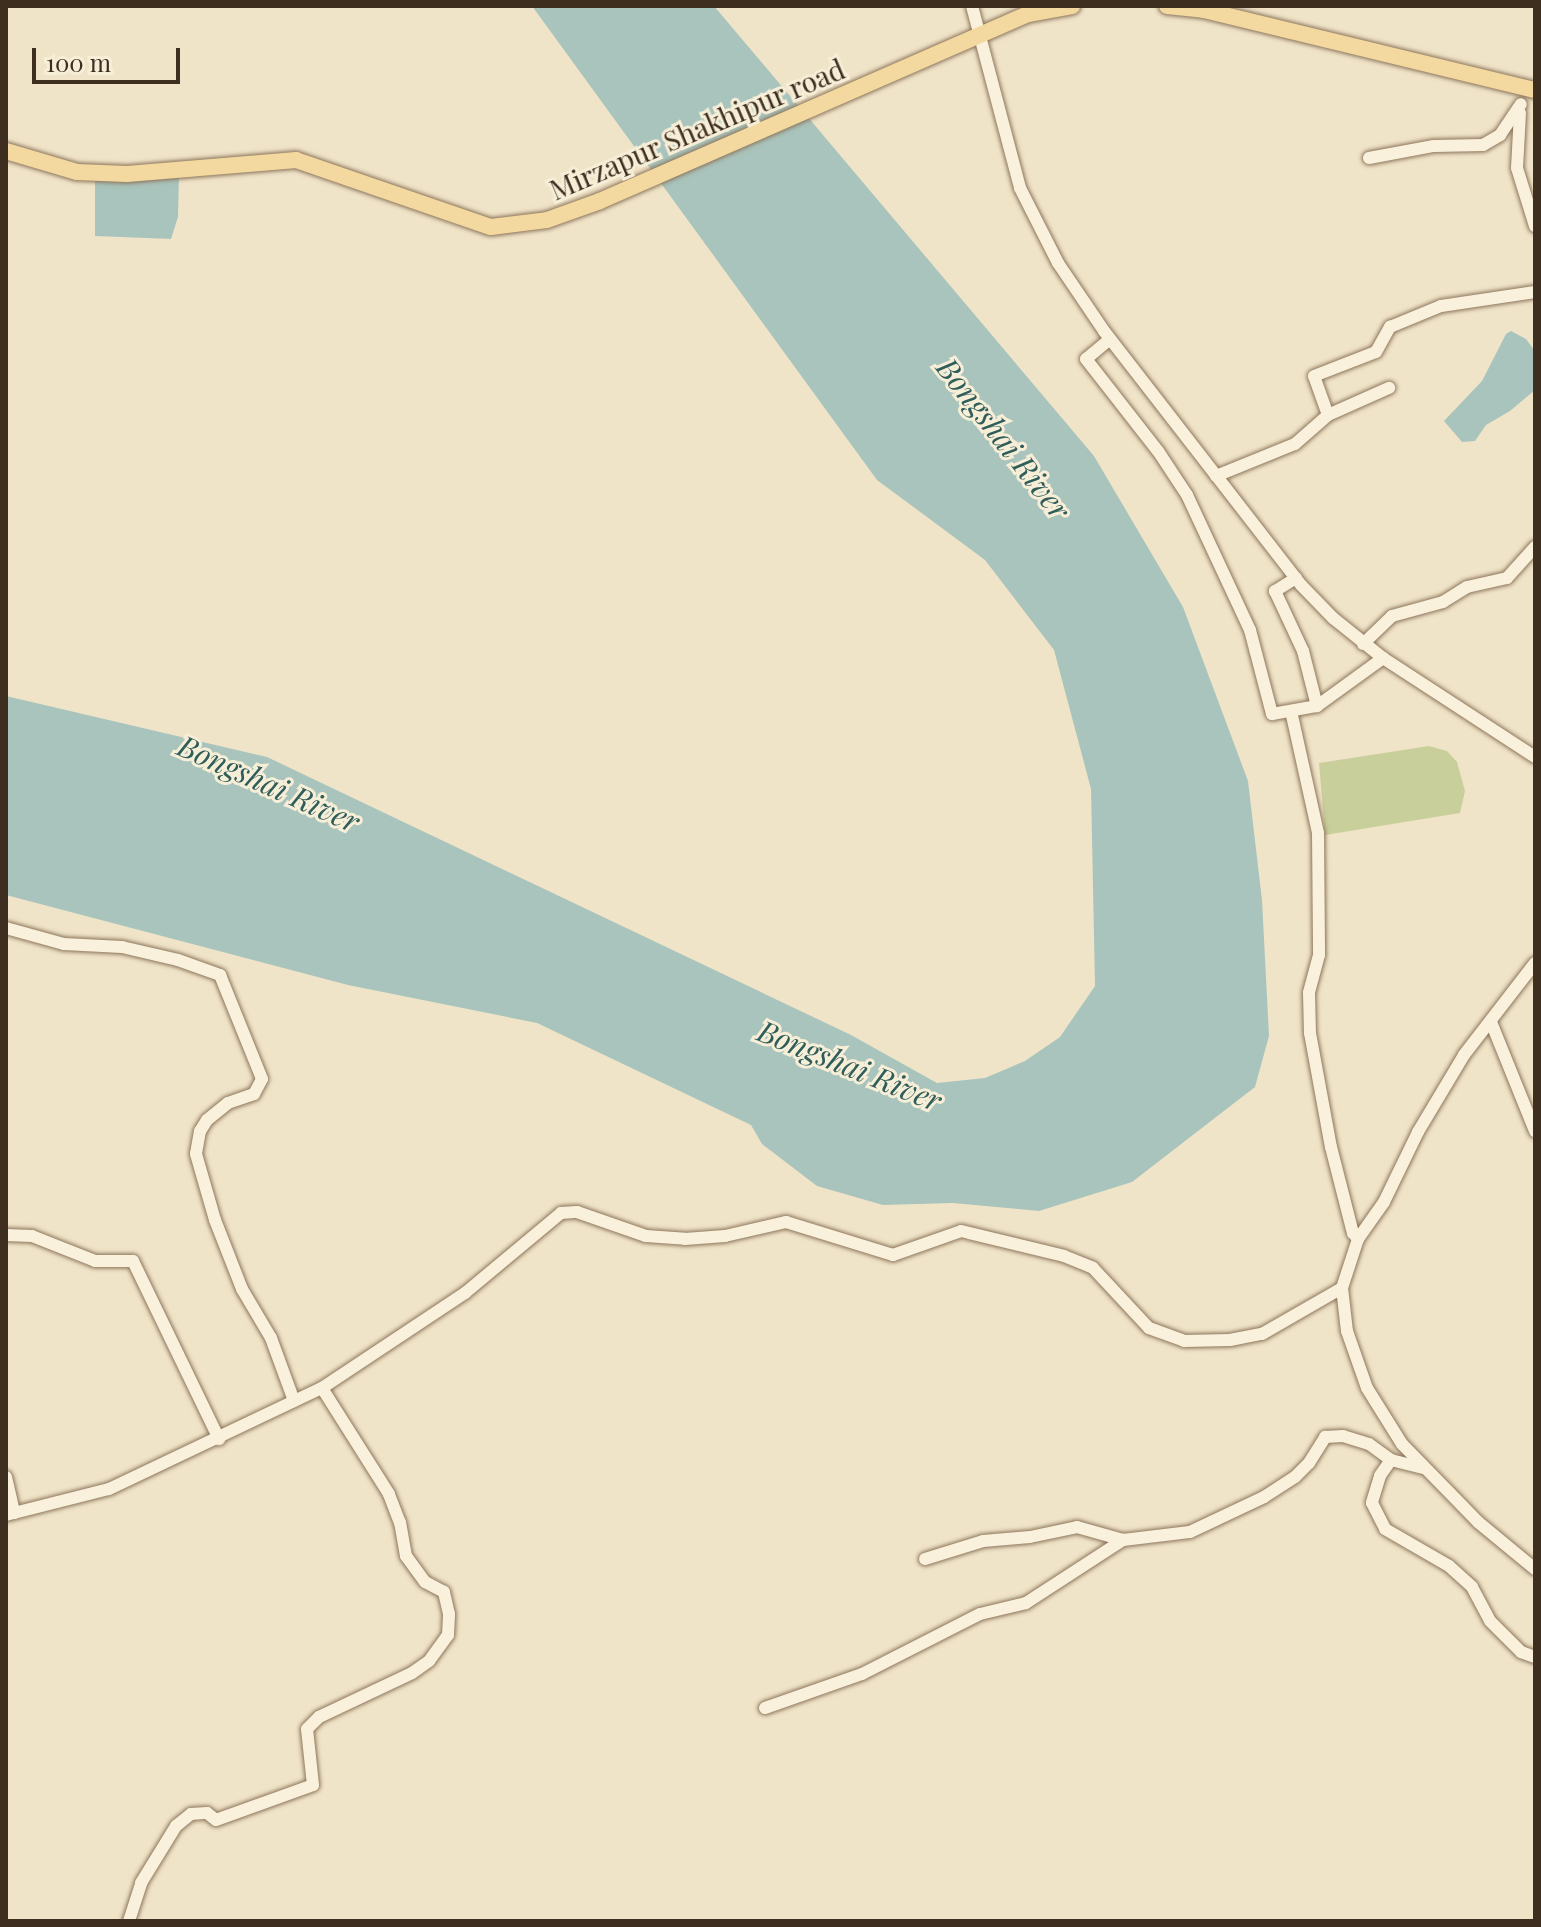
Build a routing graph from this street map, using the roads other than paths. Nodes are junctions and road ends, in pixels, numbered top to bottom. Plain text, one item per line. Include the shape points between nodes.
1 (972, 6) edge
2 (1072, 6) edge
3 (1167, 6) edge
4 (981, 37) junction
5 (1529, 88) edge
6 (1521, 104) junction
7 (6, 151) edge
8 (1369, 158) dead end
9 (1535, 226) edge
10 (1535, 292) edge
11 (1110, 339) junction
12 (1389, 388) dead end
13 (1328, 415) junction
14 (1216, 476) junction
15 (1535, 547) edge
16 (1296, 578) junction
17 (1363, 644) junction
18 (1383, 658) junction
19 (1317, 706) junction
20 (1291, 711) junction
21 (1535, 757) edge
22 (6, 928) edge
23 (1535, 963) edge
24 (1491, 1022) junction
25 (1535, 1131) edge
26 (6, 1235) edge
27 (1358, 1239) junction
28 (1342, 1288) junction
29 (322, 1388) junction
30 (294, 1401) junction
31 (219, 1439) junction
32 (1391, 1460) junction
33 (1423, 1468) junction
34 (6, 1477) edge
35 (10, 1514) edge
36 (1123, 1540) junction
37 (925, 1559) dead end
38 (1535, 1569) edge
39 (1535, 1657) edge
40 (765, 1708) dead end
41 (129, 1921) edge

1 - 4 street
2 - 4 main road, Mirzapur Shakhipur road via 1029,14
3 - 5 main road via 1204,10
4 - 7 main road, Mirzapur Shakhipur road via 600,201 547,220 491,227 296,160 77,172
4 - 11 street via 1020,188 1058,263
5 - 6 street
6 - 8 street via 1500,135 1483,145 1434,146
6 - 9 street via 1517,168
10 - 13 street via 1441,306 1390,327 1376,352 1314,376
11 - 14 street
11 - 20 street via 1086,359 1174,472 1236,597 1259,658 1272,714
12 - 13 street
13 - 14 street via 1295,444
14 - 16 street
15 - 17 street via 1507,578 1467,587 1443,602 1392,616
16 - 17 street
16 - 19 street via 1275,591 1303,651
17 - 18 street
18 - 19 street
18 - 21 street
19 - 20 street
20 - 27 street via 1318,833 1319,955 1309,993 1310,1033 1331,1147
22 - 30 street via 64,944 122,947 220,975 262,1079 254,1094 228,1103 207,1120 196,1154 242,1289 271,1338
23 - 24 street
24 - 25 street
24 - 27 street via 1464,1055 1384,1202
26 - 31 street via 32,1236 95,1261 133,1261
27 - 28 street
28 - 29 street via 1262,1334 1184,1341 1149,1328 1093,1268 961,1231 893,1255 786,1222 685,1239 646,1236 569,1212 554,1216 465,1293
28 - 33 street via 1347,1331 1367,1388
29 - 30 street
29 - 41 street via 389,1494 406,1556 425,1582 444,1592 448,1635 429,1661 412,1673 319,1717 307,1729 313,1785 224,1818 191,1814 176,1826 141,1883
30 - 31 street
31 - 35 street via 109,1489
32 - 33 street
32 - 36 street via 1369,1444 1325,1437 1309,1463 1264,1497 1190,1532
32 - 39 street via 1372,1503 1385,1529 1449,1566 1472,1587 1490,1621 1521,1652
33 - 38 street
34 - 35 street
36 - 37 street via 1077,1527 983,1541
36 - 40 street via 1026,1603 980,1614 862,1674

